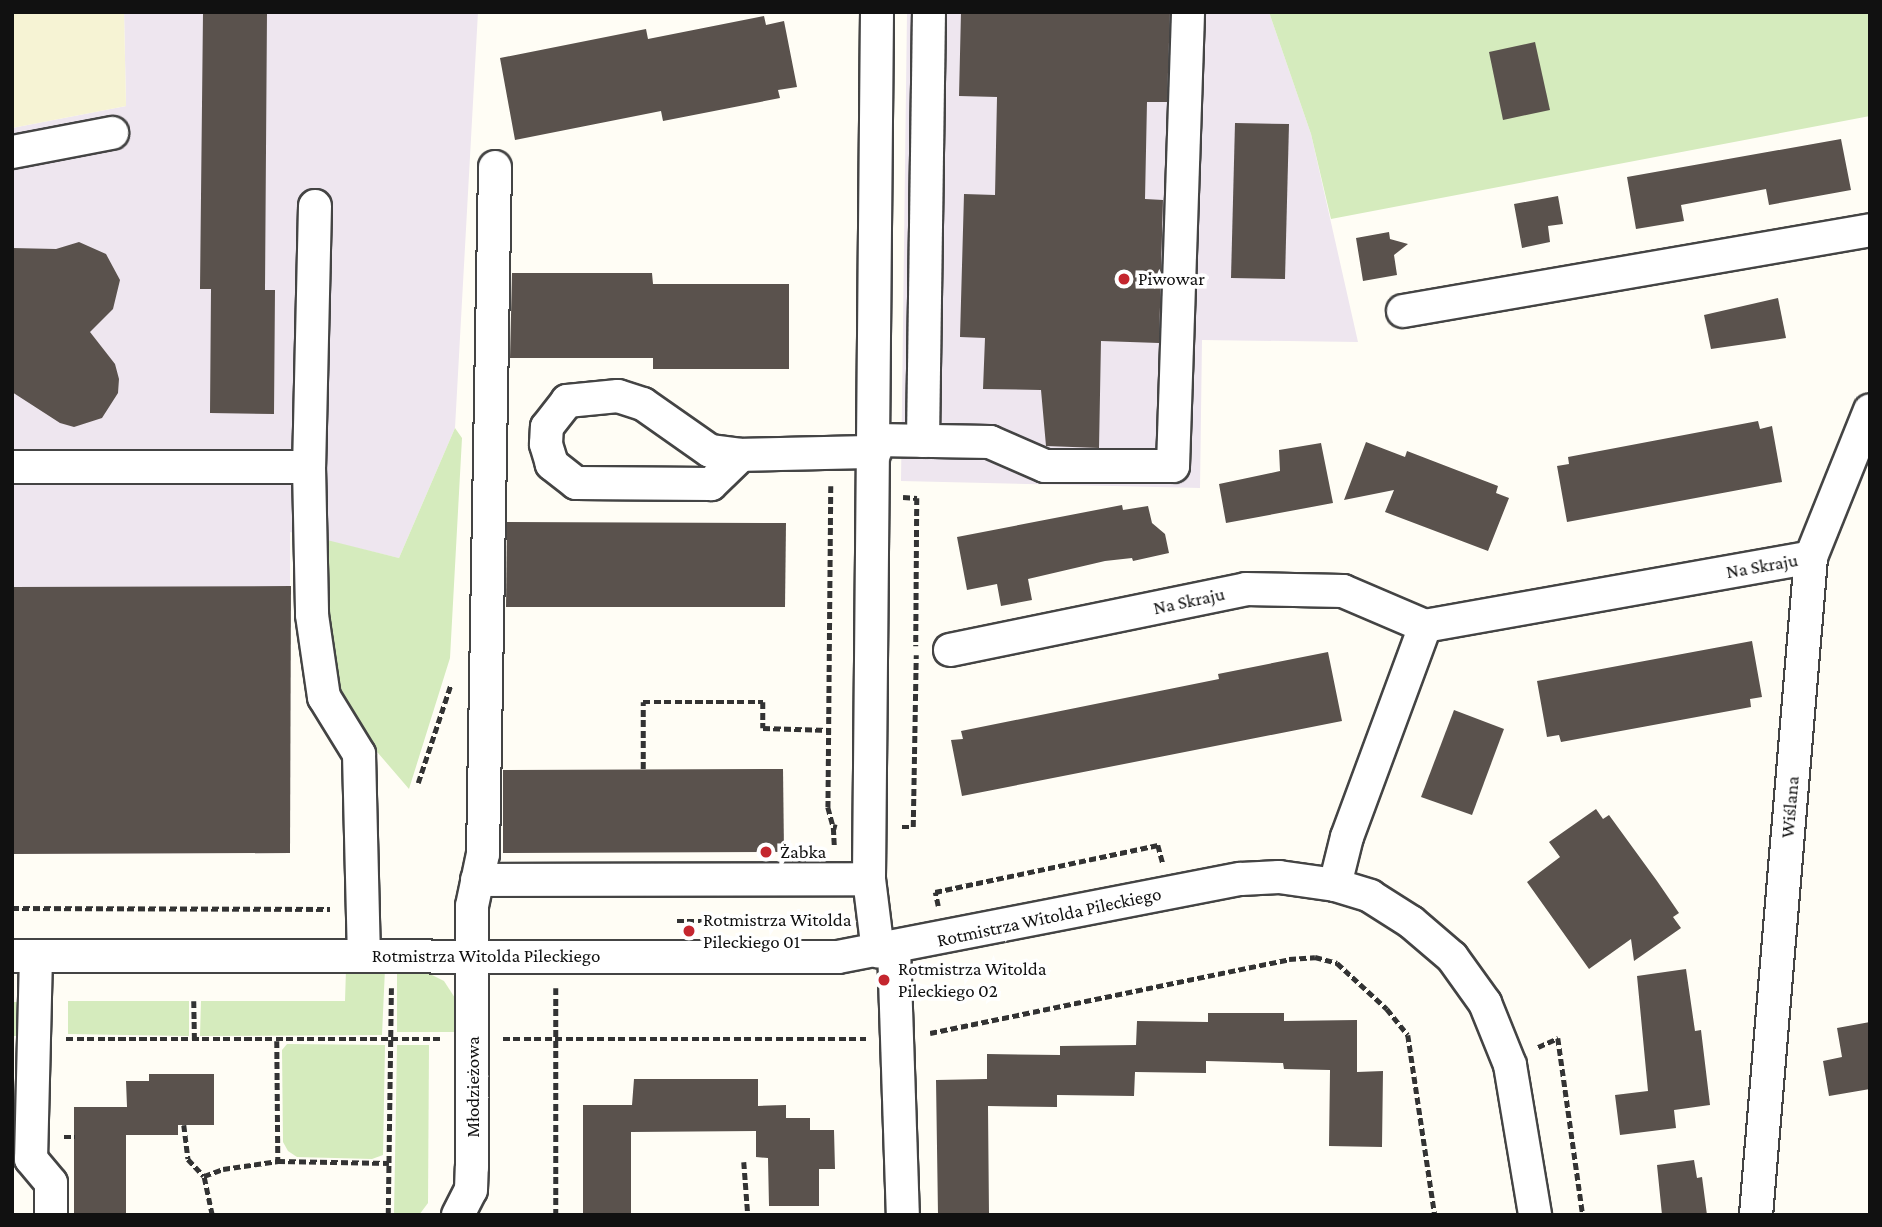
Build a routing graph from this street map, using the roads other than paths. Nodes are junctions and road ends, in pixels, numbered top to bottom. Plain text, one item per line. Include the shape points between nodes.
1 (877, 12) edge
2 (929, 12) edge
3 (1188, 12) edge
4 (112, 133) dead end
5 (12, 152) edge
6 (495, 167) dead end
7 (314, 206) dead end
8 (1870, 230) edge
9 (1403, 311) dead end
10 (1870, 410) edge
11 (923, 440) junction
12 (875, 446) junction
13 (741, 455) junction
14 (12, 467) edge
15 (309, 467) junction
16 (1811, 557) junction
17 (1425, 626) junction
18 (950, 650) dead end
19 (869, 879) junction
20 (477, 880) junction
21 (1335, 885) junction
22 (886, 950) junction
23 (364, 955) junction
24 (24, 956) edge
25 (473, 957) junction
26 (51, 1215) edge
27 (458, 1215) edge
28 (903, 1215) edge
29 (1535, 1215) edge
30 (1756, 1215) edge

1 - 12 street
2 - 11 street
3 - 11 street via 1173,466 1045,466 990,442
4 - 5 street
6 - 20 street, Młodzieżowa via 483,854
7 - 15 street
8 - 9 street
10 - 16 street, Wiślana
11 - 12 street
12 - 13 street via 832,453
12 - 19 street
13 - 13 street via 710,451 643,404 618,396 567,401 547,427 552,464 576,484 711,484
14 - 15 street
15 - 23 street via 318,667 324,697 359,754
16 - 17 street, Na Skraju
16 - 30 street, Wiślana
17 - 18 street, Na Skraju via 1343,591 1246,589
17 - 21 street via 1347,837
19 - 20 street
19 - 22 street
20 - 25 street, Młodzieżowa
21 - 22 street, Rotmistrza Witolda Pileckiego via 1279,877 1241,879
21 - 29 street, Rotmistrza Witolda Pileckiego via 1370,896 1412,922 1452,957 1485,1003 1510,1065
22 - 25 street, Rotmistrza Witolda Pileckiego via 838,957
22 - 28 street via 899,1039
23 - 24 street, Rotmistrza Witolda Pileckiego
23 - 25 street, Rotmistrza Witolda Pileckiego
24 - 26 street via 34,1040 31,1159 51,1183
25 - 27 street, Młodzieżowa via 471,1190

